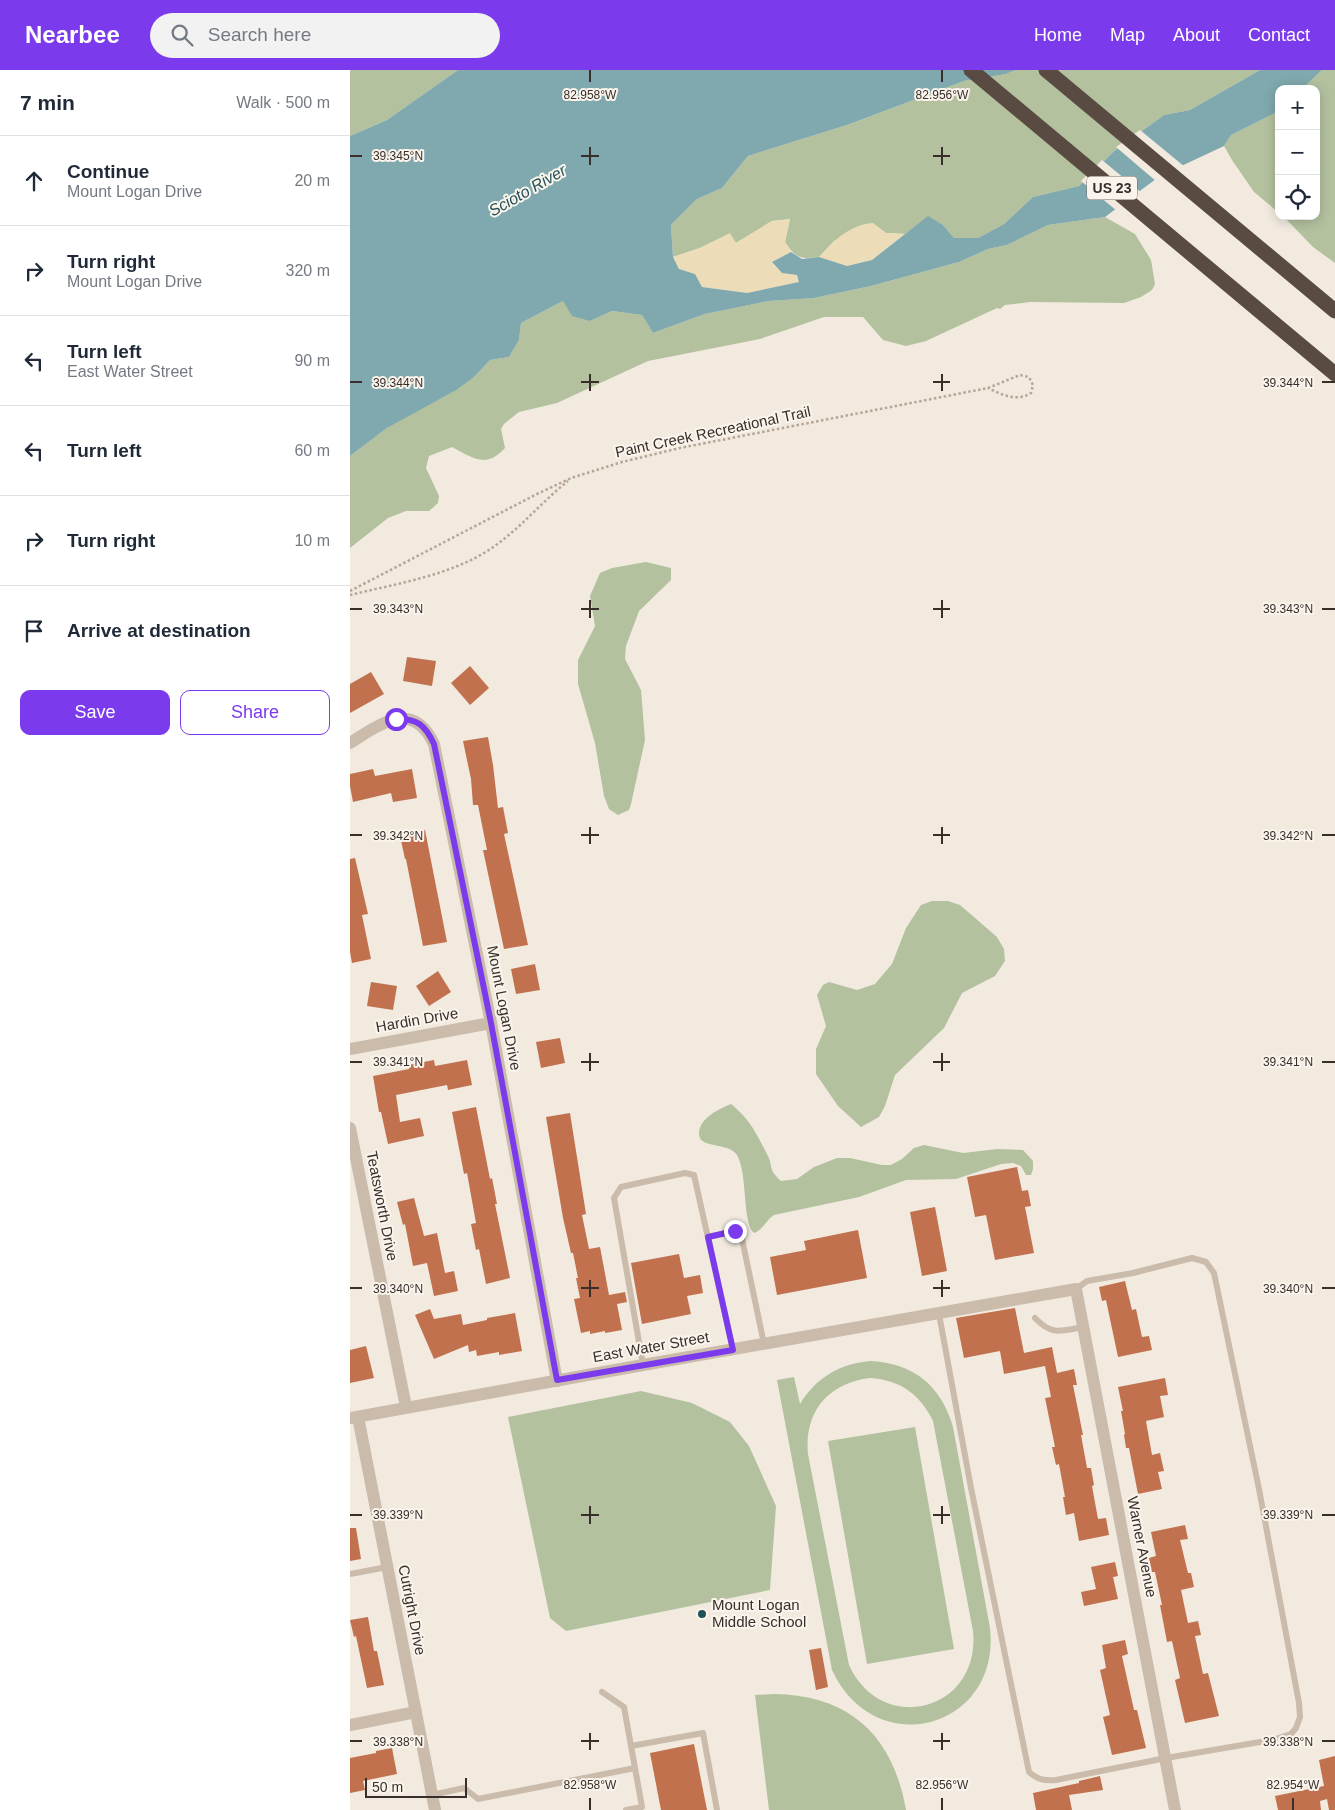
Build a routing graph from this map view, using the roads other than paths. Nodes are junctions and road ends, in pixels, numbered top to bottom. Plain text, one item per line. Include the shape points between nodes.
1 (971, 70) edge
2 (1046, 70) edge
3 (1335, 311) edge
4 (1335, 374) edge
5 (350, 743) edge
6 (491, 1023) junction
7 (350, 1049) edge
8 (350, 1128) edge
9 (708, 1237) junction
10 (1076, 1289) junction
11 (939, 1314) junction
12 (1035, 1318) dead end
13 (1083, 1327) junction
14 (764, 1344) junction
15 (733, 1350) junction
16 (643, 1365) junction
17 (557, 1380) junction
18 (406, 1407) junction
19 (354, 1418) edge
20 (387, 1567) junction
21 (350, 1574) edge
22 (602, 1692) dead end
23 (416, 1712) junction
24 (350, 1725) edge
25 (631, 1746) junction
26 (1166, 1758) junction
27 (635, 1768) junction
28 (432, 1795) junction
29 (435, 1810) edge
30 (626, 1810) edge
31 (717, 1810) edge
32 (1176, 1810) edge

1 - 4 highway, US 23
2 - 3 highway
5 - 6 street, Mount Logan Drive via 382,723 396,719 408,718 428,732 438,759
6 - 7 street, Hardin Drive
6 - 17 street, Mount Logan Drive
8 - 18 street, Teatsworth Drive
9 - 14 lane via 735,1231 742,1234
9 - 15 lane
9 - 16 lane via 694,1175 685,1173 621,1187 614,1198
10 - 11 street, East Water Street
10 - 13 street, Warner Avenue
10 - 26 lane via 1087,1281 1192,1258 1206,1262 1214,1273 1290,1653 1300,1717 1291,1734
11 - 14 street, East Water Street
11 - 26 lane via 1029,1772 1045,1781 1056,1780
12 - 13 lane via 1052,1331
13 - 26 street, Warner Avenue
14 - 15 street, East Water Street
15 - 16 street, East Water Street
16 - 17 street, East Water Street
17 - 18 street, East Water Street
18 - 19 street, East Water Street
19 - 20 street, Cutright Drive
20 - 21 lane
20 - 23 street, Cutright Drive
22 - 25 lane via 624,1706
23 - 24 street
23 - 28 street, Cutright Drive
25 - 27 lane
25 - 31 lane via 703,1734
26 - 32 street, Warner Avenue
27 - 28 lane via 478,1799 464,1788
27 - 30 lane via 642,1807
28 - 29 street, Cutright Drive

